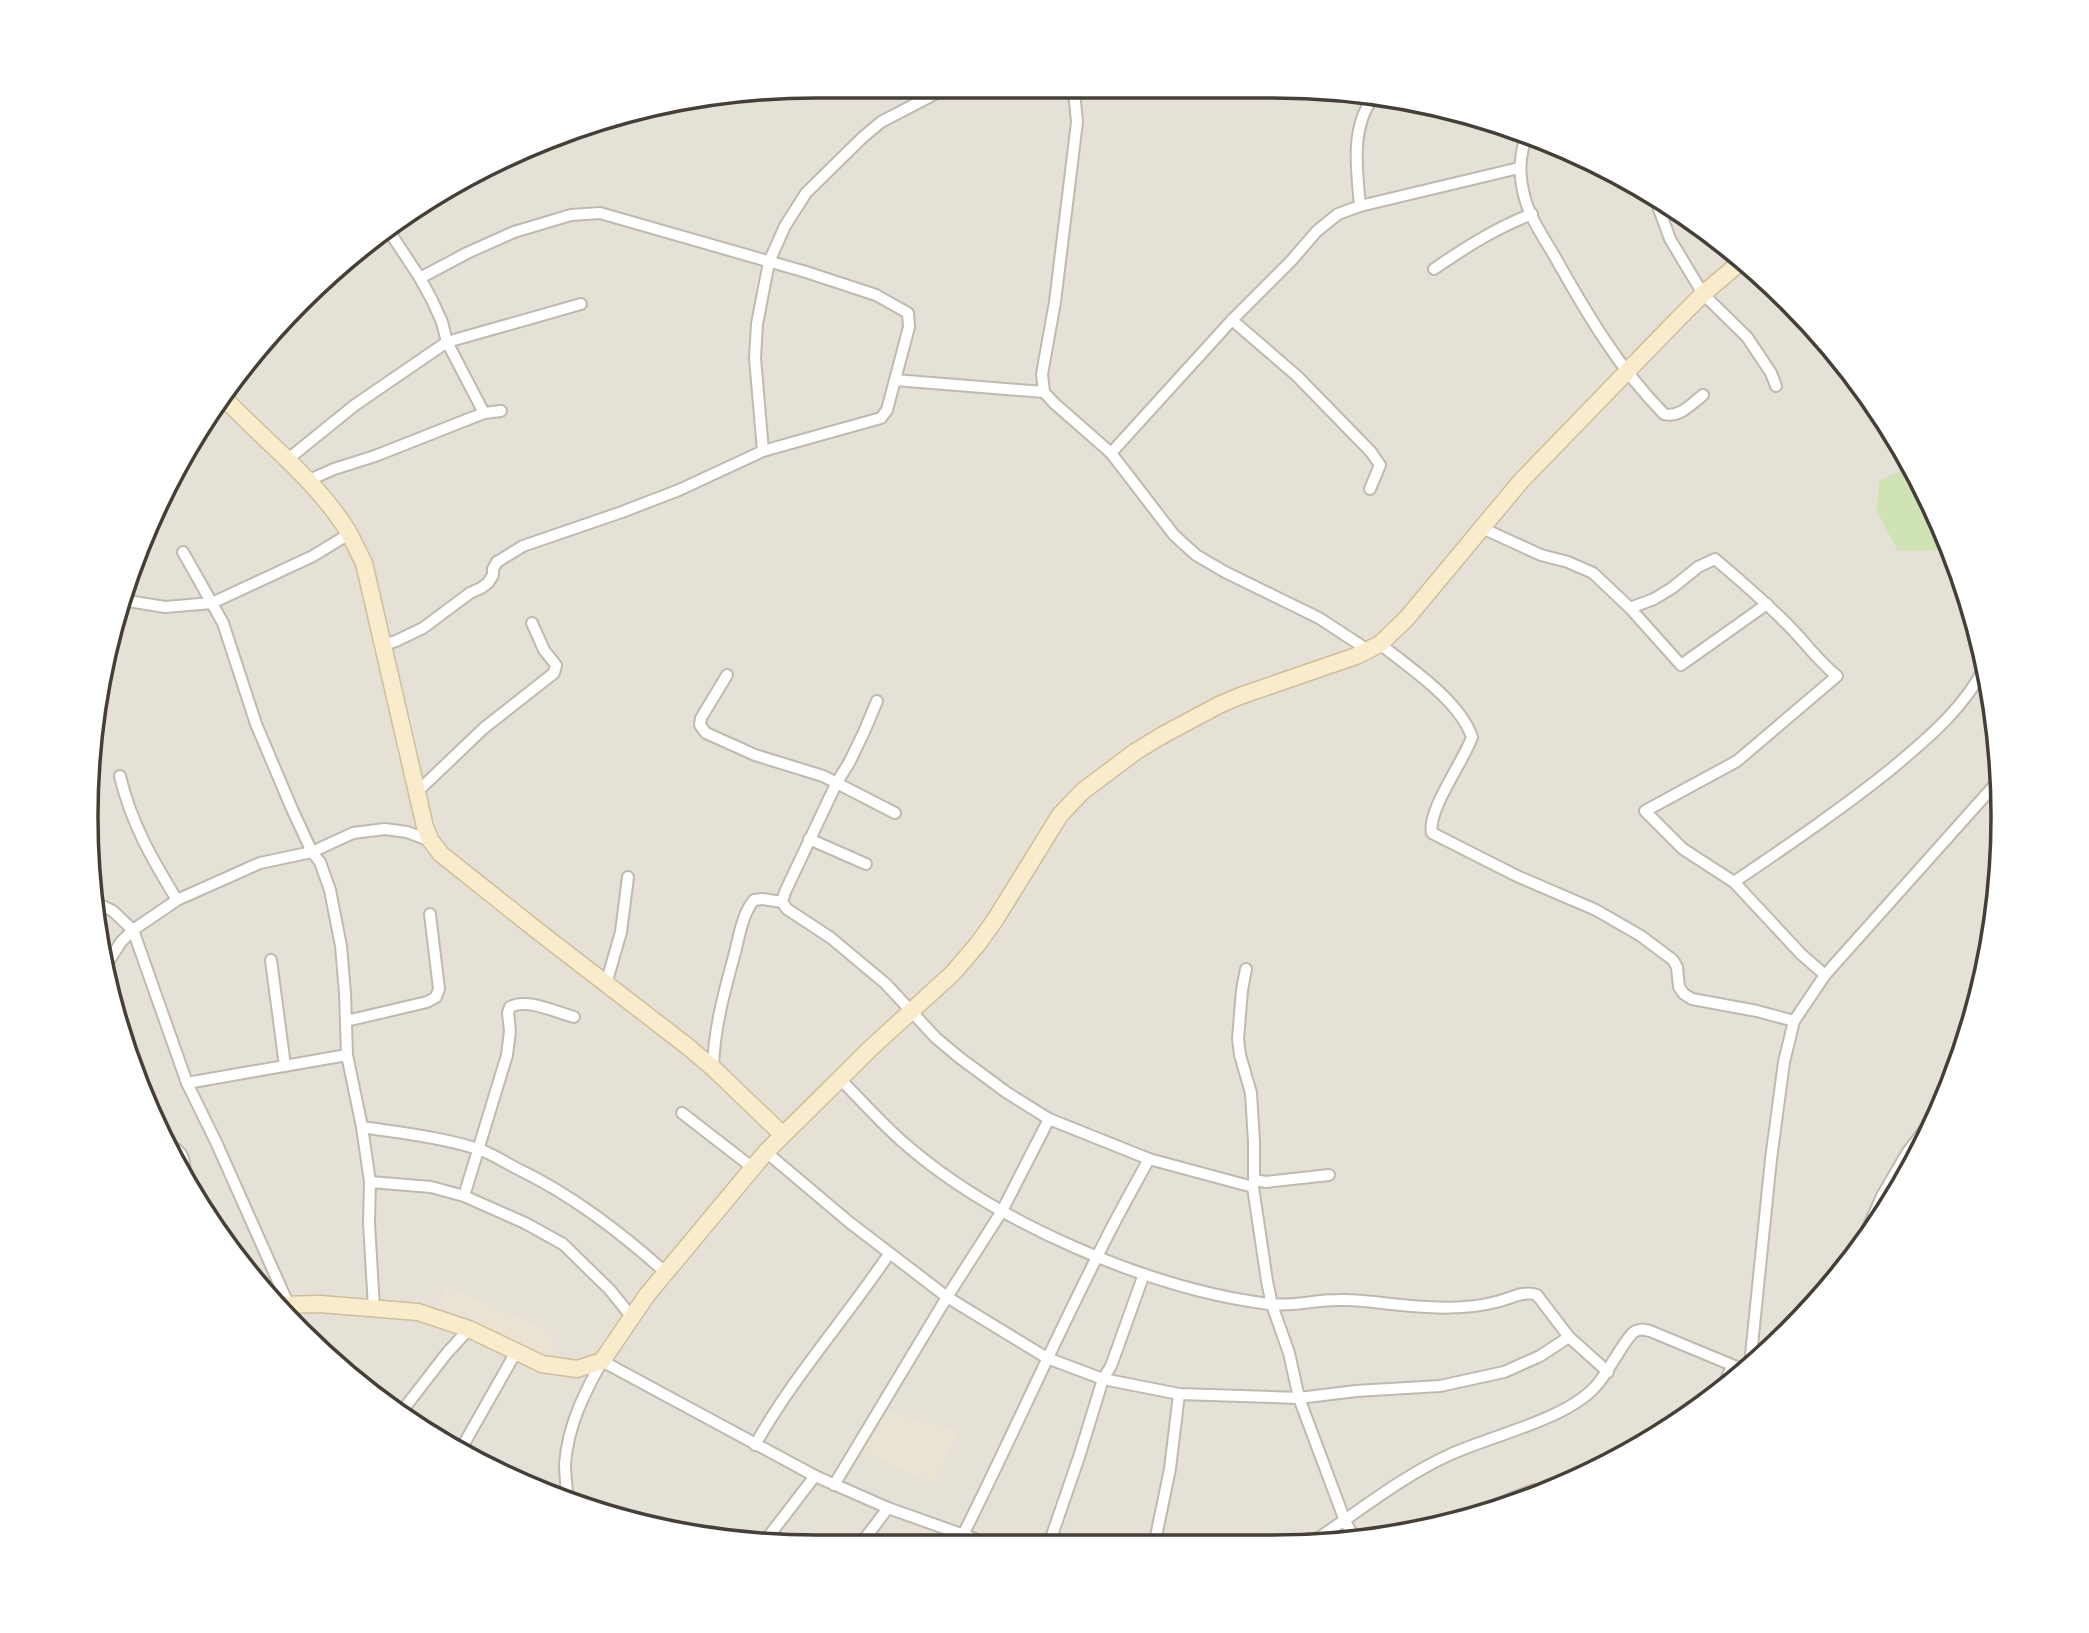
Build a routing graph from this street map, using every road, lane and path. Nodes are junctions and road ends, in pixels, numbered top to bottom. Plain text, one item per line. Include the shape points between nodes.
1 (927, 98) edge
2 (1075, 98) edge
3 (1370, 105) edge
4 (1524, 144) edge
5 (1519, 168) junction
6 (1360, 205) junction
7 (1660, 211) edge
8 (1532, 214) junction
9 (392, 237) edge
10 (769, 262) junction
11 (1735, 267) edge
12 (1434, 269) dead end
13 (420, 278) junction
14 (1703, 295) junction
15 (581, 304) dead end
16 (1232, 320) junction
17 (447, 342) junction
18 (1626, 373) junction
19 (895, 380) junction
20 (1776, 386) dead end
21 (1044, 391) junction
22 (1703, 395) dead end
23 (229, 402) edge
24 (501, 411) dead end
25 (484, 413) junction
26 (762, 451) junction
27 (1111, 453) junction
28 (287, 460) junction
29 (309, 480) junction
30 (1370, 489) dead end
31 (1482, 528) junction
32 (349, 534) junction
33 (183, 552) dead end
34 (131, 601) edge
35 (212, 603) junction
36 (1767, 604) junction
37 (1630, 608) junction
38 (532, 623) dead end
39 (383, 645) junction
40 (1374, 647) junction
41 (727, 675) dead end
42 (1978, 682) edge
43 (877, 701) dead end
44 (120, 776) dead end
45 (837, 782) junction
46 (1990, 790) edge
47 (417, 792) junction
48 (895, 813) dead end
49 (809, 839) junction
50 (430, 841) junction
51 (312, 852) junction
52 (866, 864) dead end
53 (628, 877) dead end
54 (1734, 882) junction
55 (177, 900) junction
56 (782, 902) junction
57 (104, 907) edge
58 (430, 914) dead end
59 (133, 930) junction
60 (112, 957) edge
61 (271, 960) dead end
62 (1247, 969) dead end
63 (1825, 975) junction
64 (607, 984) junction
65 (911, 1010) junction
66 (574, 1017) dead end
67 (346, 1021) junction
68 (1794, 1021) junction
69 (347, 1055) junction
70 (285, 1066) junction
71 (713, 1068) junction
72 (840, 1079) junction
73 (187, 1083) junction
74 (682, 1113) dead end
75 (1049, 1119) junction
76 (362, 1127) junction
77 (783, 1135) junction
78 (479, 1149) junction
79 (766, 1152) junction
80 (1149, 1159) junction
81 (1904, 1159) edge
82 (753, 1168) junction
83 (1329, 1175) dead end
84 (370, 1182) junction
85 (1253, 1184) junction
86 (464, 1196) junction
87 (1881, 1199) edge
88 (1002, 1211) junction
89 (889, 1254) junction
90 (1097, 1256) junction
91 (665, 1272) junction
92 (1144, 1274) junction
93 (280, 1294) edge
94 (947, 1297) junction
95 (290, 1305) edge
96 (1272, 1305) junction
97 (374, 1308) junction
98 (631, 1316) junction
99 (469, 1329) junction
100 (1569, 1338) junction
101 (516, 1352) junction
102 (1751, 1352) edge
103 (1047, 1358) junction
104 (602, 1361) junction
105 (1732, 1366) joint
106 (1730, 1370) edge
107 (1608, 1371) junction
108 (1103, 1379) junction
109 (1179, 1394) junction
110 (1299, 1398) junction
111 (406, 1406) edge
112 (464, 1443) edge
113 (755, 1445) junction
114 (815, 1476) junction
115 (834, 1485) junction
116 (567, 1490) edge
117 (888, 1508) junction
118 (1345, 1521) junction
119 (1350, 1530) edge
120 (1328, 1532) edge
121 (771, 1533) edge
122 (868, 1535) edge
123 (962, 1535) edge
124 (975, 1535) edge
125 (1052, 1535) edge
126 (1156, 1535) edge

1 - 10 street via 881,122 806,193
2 - 21 street via 1077,122 1042,374
3 - 6 street via 1358,132
4 - 5 street
5 - 6 street
5 - 8 street
6 - 16 street via 1338,214 1317,231
7 - 14 street via 1670,239
8 - 12 street via 1472,242
8 - 18 street
9 - 13 street
10 - 13 street via 600,213 571,215 514,232
10 - 19 street via 876,295 908,313 909,327
10 - 26 street via 755,358
11 - 14 street
13 - 17 street via 442,321
14 - 18 street
14 - 20 street via 1747,337
15 - 17 street
16 - 27 street
16 - 30 street via 1297,376 1371,452 1380,465
17 - 25 street
17 - 28 street via 355,405
18 - 22 street via 1664,414 1678,414
18 - 31 street
19 - 21 street
19 - 26 street via 881,418
21 - 27 street
23 - 28 street
24 - 25 street
25 - 29 street
26 - 39 street via 680,490 523,546 497,562 481,588 424,628
27 - 40 street via 1174,535 1196,555
28 - 29 street
29 - 32 street
31 - 37 street via 1593,573
31 - 40 street via 1407,618
32 - 35 street
32 - 39 street via 364,563
33 - 35 street
34 - 35 street via 166,607
35 - 51 street via 223,623 256,724
36 - 37 street via 1715,559 1654,599
36 - 37 street via 1681,665
36 - 54 street via 1837,676 1737,761 1645,811 1683,849
38 - 47 street via 556,665 554,673 484,728
39 - 47 street
40 - 65 street via 1219,705 1161,736 1083,791 1060,815 977,945
40 - 68 street via 1432,685 1468,725 1472,737 1435,811 1432,833 1624,925 1674,960 1679,987 1692,999
41 - 45 street via 701,718 699,725 706,733
42 - 54 street via 1945,722 1907,756
43 - 45 street
44 - 55 street via 131,817
45 - 48 street
45 - 49 street
46 - 63 street
47 - 50 street
49 - 52 street
49 - 56 street
50 - 51 street via 386,829 353,833
50 - 64 street
51 - 55 street via 260,863
51 - 67 street via 330,890 341,946
53 - 64 street via 621,932
54 - 63 street
55 - 59 street
56 - 65 street via 886,984
56 - 71 street via 762,898 749,905 719,1010
57 - 59 street
58 - 67 street via 439,989 436,997
59 - 60 street
59 - 73 street
61 - 70 street
62 - 85 street via 1238,1039 1251,1093
63 - 68 street
64 - 71 street
65 - 72 street
65 - 75 street via 960,1058
66 - 78 street via 530,1004 510,1007 507,1055
67 - 69 street
68 - 102 street via 1771,1159
69 - 70 street
69 - 76 street
70 - 73 street
71 - 77 street
72 - 77 street
72 - 88 street via 904,1142
73 - 93 street via 275,1273
74 - 82 street
75 - 80 street
75 - 88 street
76 - 78 street
76 - 84 street
77 - 79 street
78 - 86 street
78 - 91 street via 559,1190 621,1233
79 - 82 street
79 - 89 street
80 - 85 street
80 - 90 street
81 - 87 street
82 - 91 street
83 - 85 street
84 - 86 street via 430,1187
84 - 97 street
85 - 96 street
86 - 98 street via 563,1244
88 - 90 street
88 - 94 street
89 - 94 street
89 - 113 street
90 - 92 street
90 - 103 street
91 - 98 street
92 - 96 street
92 - 108 street
94 - 103 street
94 - 115 street
95 - 97 street
96 - 100 street via 1339,1300 1456,1308 1530,1293 1537,1295
96 - 110 street
97 - 99 street via 418,1312
98 - 104 street
99 - 101 street
99 - 111 street
100 - 107 street
100 - 110 street via 1504,1372 1440,1386
101 - 104 street via 542,1364 577,1369
101 - 112 street
103 - 108 street
103 - 124 street
104 - 113 street
104 - 116 street via 580,1400 570,1433
105 - 106 street
105 - 107 street via 1640,1329 1632,1333
107 - 118 street via 1573,1405 1447,1455
108 - 109 street
108 - 125 street
109 - 110 street
109 - 126 street
110 - 118 street
113 - 114 street
114 - 115 street
114 - 121 street
115 - 117 street
117 - 122 street
117 - 123 street
118 - 119 street
118 - 120 street

